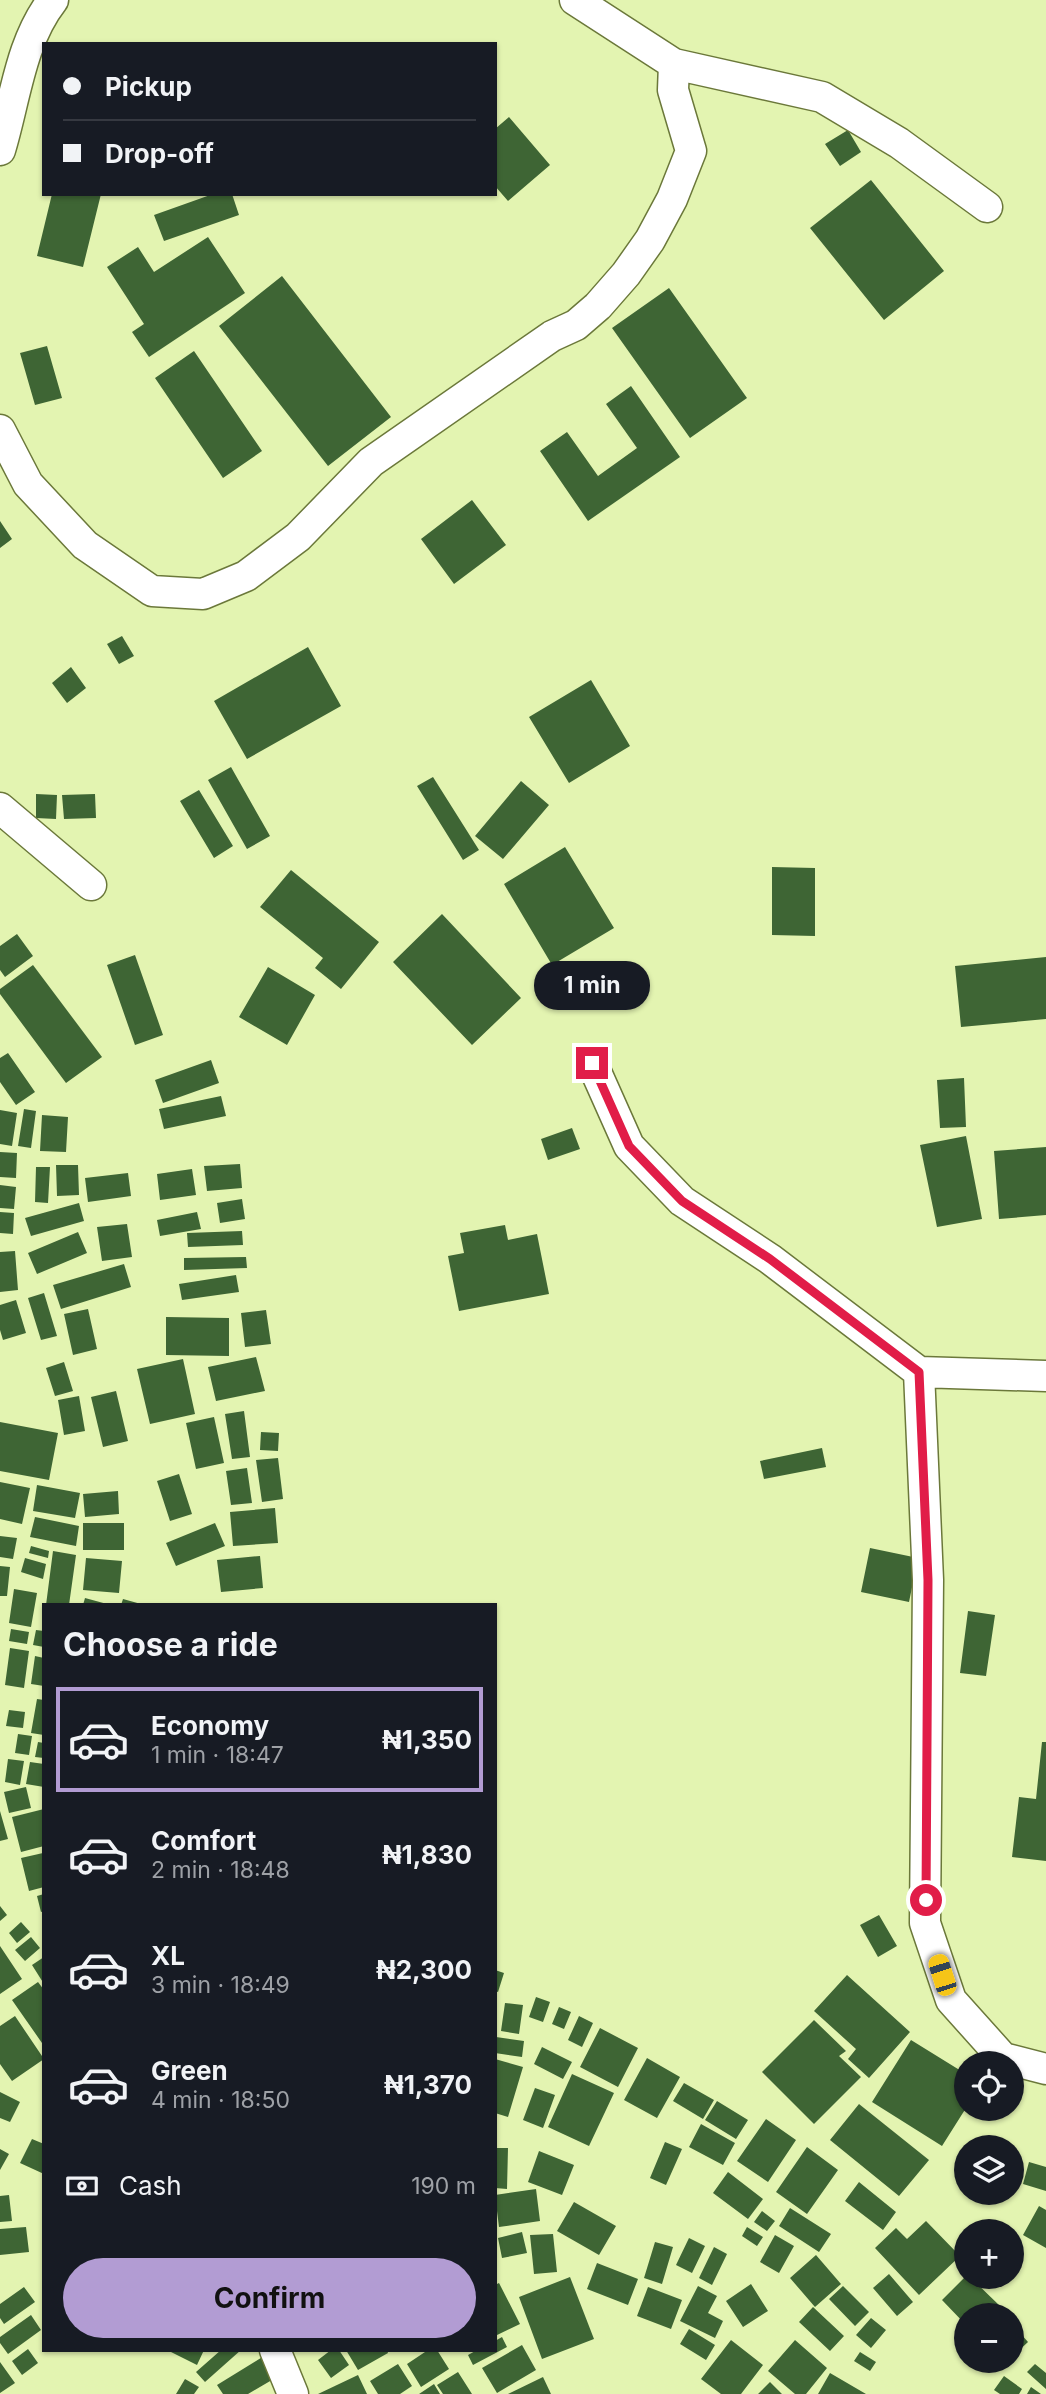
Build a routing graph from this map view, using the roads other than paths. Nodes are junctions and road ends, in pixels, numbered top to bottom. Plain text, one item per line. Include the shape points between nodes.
1 (53, 0) edge
2 (575, 0) edge
3 (674, 64) junction
4 (0, 150) edge
5 (987, 207) dead end
6 (0, 430) edge
7 (0, 808) edge
8 (91, 885) dead end
9 (592, 1063) dead end
10 (919, 1372) junction
11 (1046, 1376) edge
12 (1046, 2070) edge
13 (276, 2352) edge
14 (293, 2394) edge

1 - 4 street via 28,47
2 - 3 street
3 - 5 street via 822,97 899,143
3 - 6 street via 673,90 691,151 672,199 626,274 576,325 552,336 371,462 298,537 246,576 203,594 152,591 85,545 28,484
7 - 8 street
9 - 10 street via 629,1146 682,1201 770,1259
10 - 11 street
10 - 12 street via 928,1580 925,1923 951,2000 1003,2058
13 - 14 street

